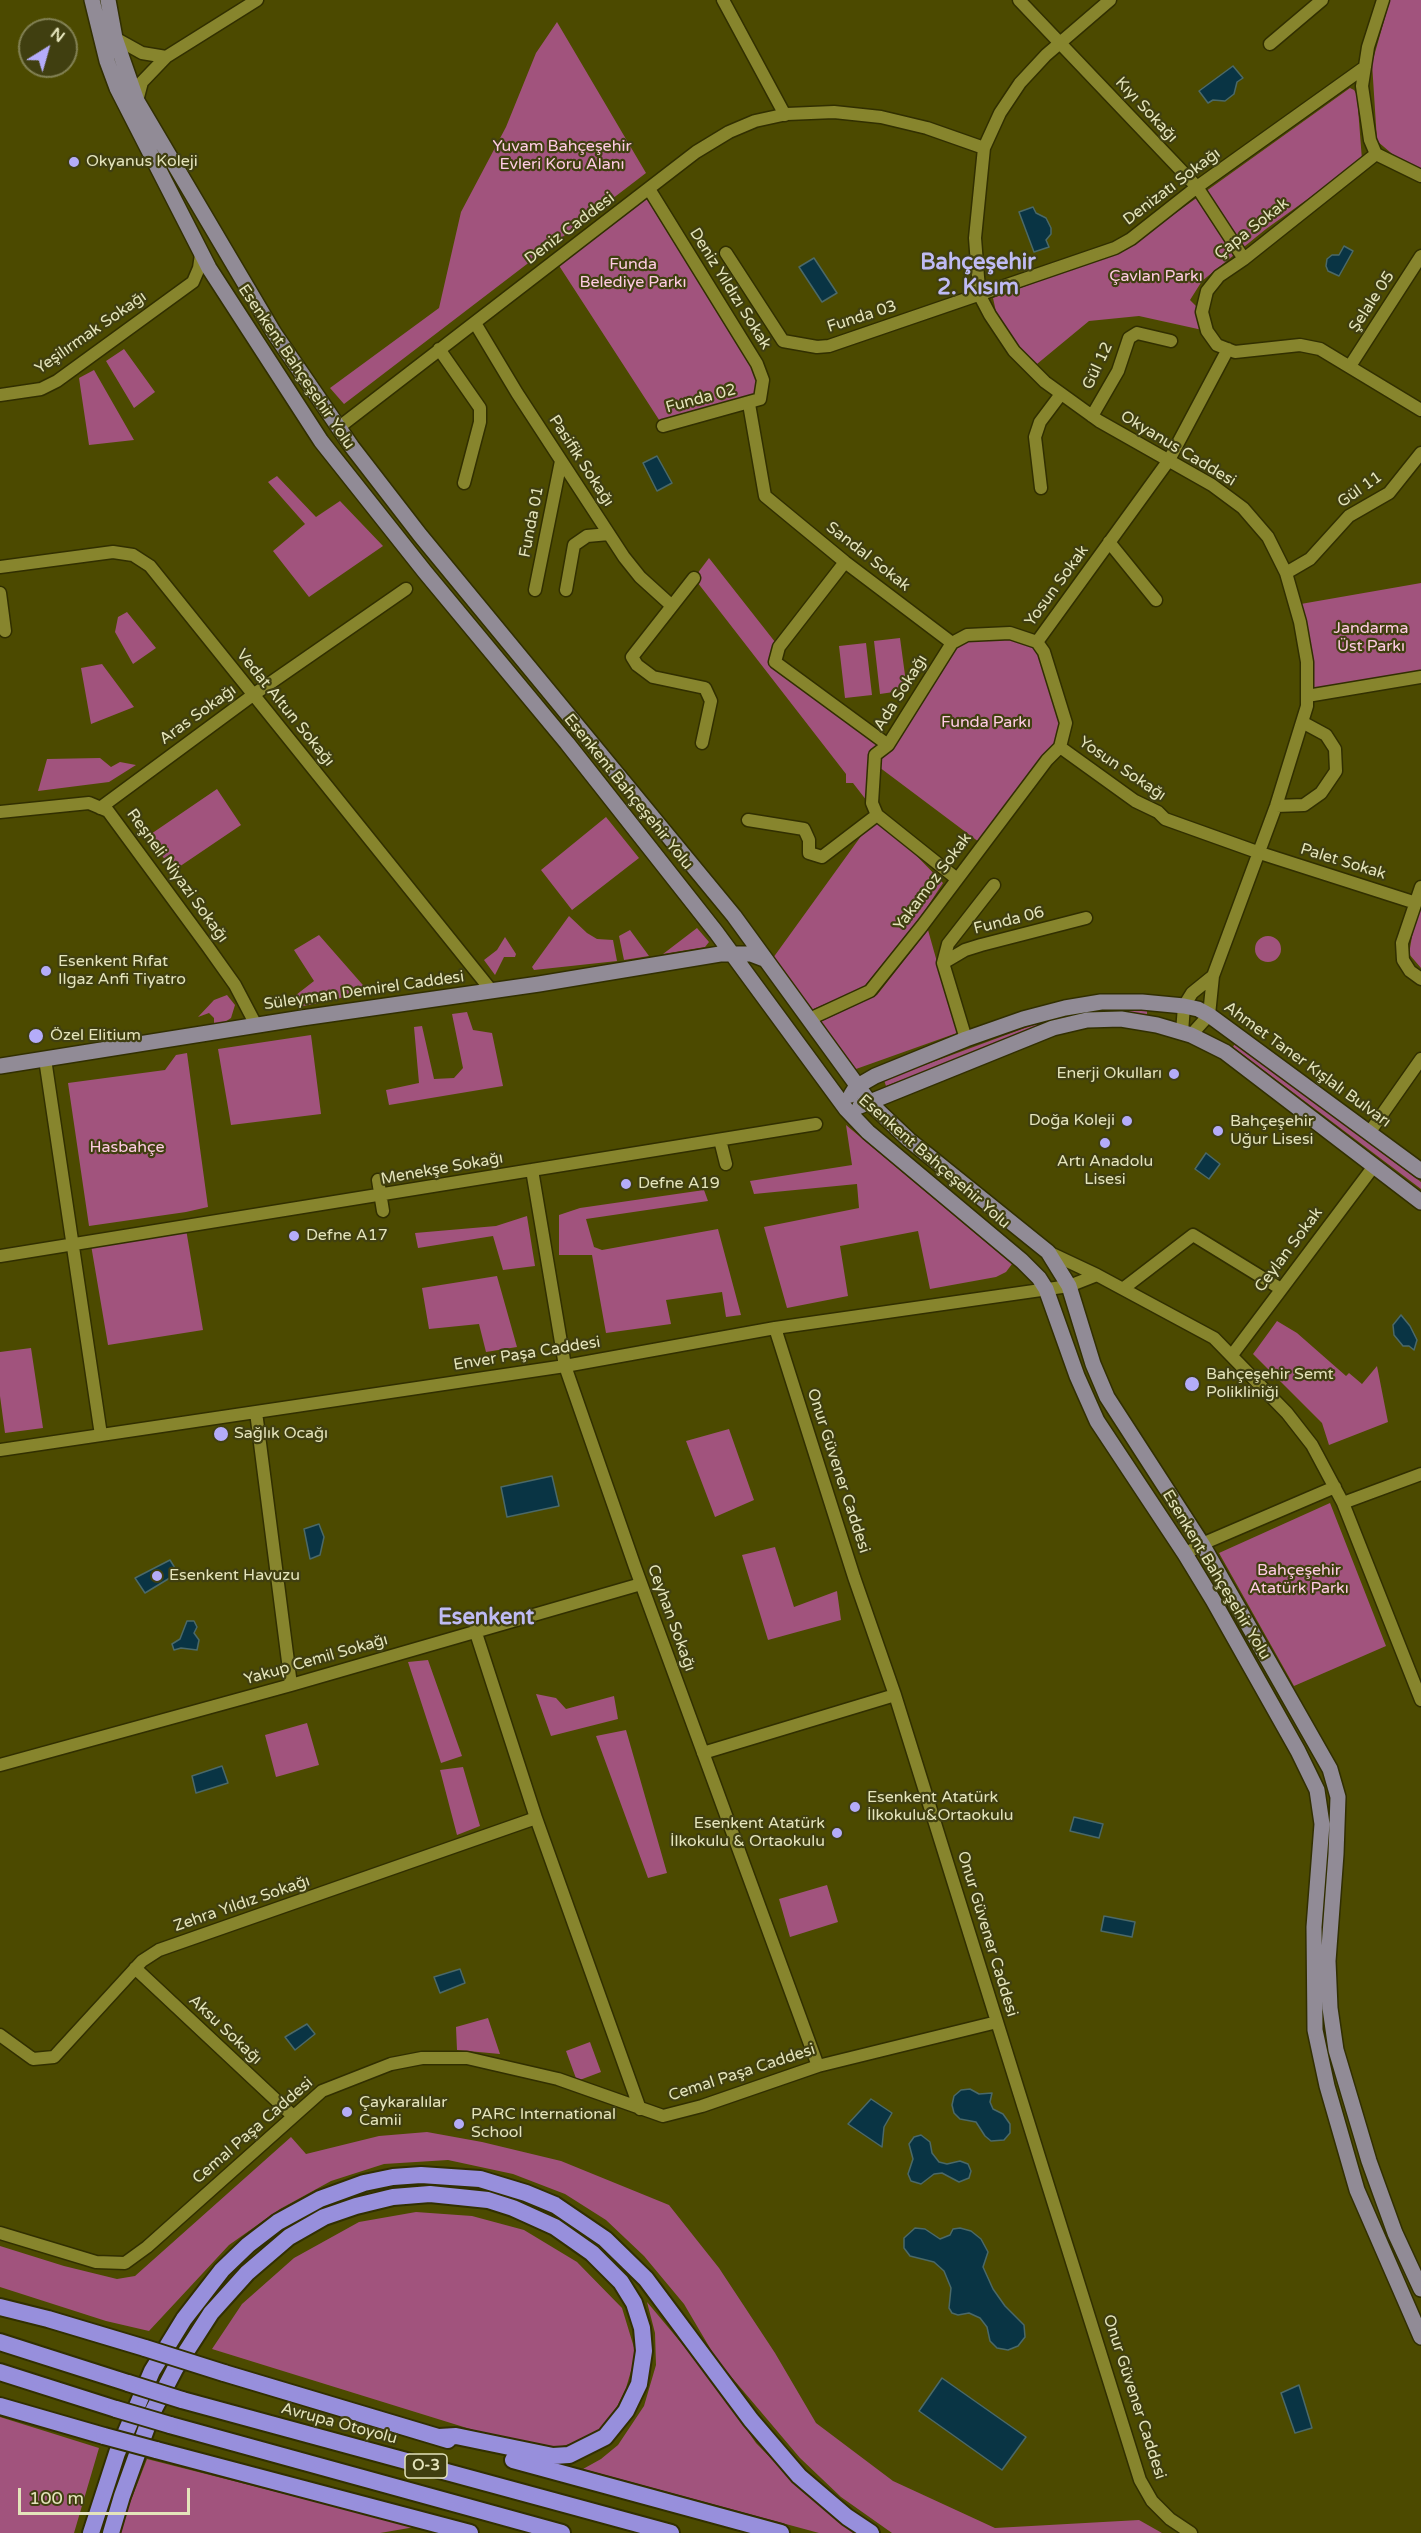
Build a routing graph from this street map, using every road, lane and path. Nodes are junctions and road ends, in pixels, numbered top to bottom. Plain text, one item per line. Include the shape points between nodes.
1 (92, 0) edge
2 (108, 0) edge
3 (257, 0) edge
4 (723, 0) edge
5 (1019, 0) edge
6 (1110, 0) edge
7 (1322, 0) edge
8 (1383, 0) edge
9 (115, 39) junction
10 (1060, 42) junction
11 (1270, 44) dead end
12 (166, 57) junction
13 (1365, 67) junction
14 (136, 101) junction
15 (784, 115) junction
16 (984, 148) junction
17 (1376, 153) junction
18 (1421, 176) edge
19 (1197, 188) junction
20 (649, 189) junction
21 (726, 253) dead end
22 (201, 254) junction
23 (1421, 256) edge
24 (1244, 259) junction
25 (193, 282) junction
26 (222, 289) junction
27 (980, 296) junction
28 (475, 323) junction
29 (1171, 341) dead end
30 (439, 349) junction
31 (1228, 349) junction
32 (1350, 366) junction
33 (1061, 394) junction
34 (0, 395) edge
35 (749, 404) junction
36 (1421, 410) edge
37 (1092, 416) junction
38 (663, 426) dead end
39 (338, 428) junction
40 (321, 441) junction
41 (1421, 453) edge
42 (1168, 460) junction
43 (561, 461) junction
44 (464, 483) dead end
45 (1041, 488) dead end
46 (609, 534) junction
47 (1109, 542) junction
48 (845, 562) junction
49 (0, 567) edge
50 (1286, 573) junction
51 (694, 578) dead end
52 (406, 589) dead end
53 (536, 590) dead end
54 (566, 590) dead end
55 (0, 593) edge
56 (1156, 600) dead end
57 (672, 606) junction
58 (5, 631) dead end
59 (1037, 642) junction
60 (952, 643) junction
61 (1421, 677) edge
62 (253, 695) junction
63 (1307, 696) junction
64 (1302, 722) junction
65 (702, 743) dead end
66 (888, 745) junction
67 (1060, 747) junction
68 (1276, 807) junction
69 (100, 808) junction
70 (0, 812) edge
71 (877, 815) junction
72 (748, 820) dead end
73 (1260, 853) junction
74 (957, 879) junction
75 (994, 885) dead end
76 (1421, 887) edge
77 (1416, 903) junction
78 (1086, 918) dead end
79 (739, 924) junction
80 (732, 953) junction
81 (764, 959) junction
82 (943, 963) junction
83 (1213, 976) junction
84 (1421, 979) edge
85 (491, 990) junction
86 (1184, 1006) junction
87 (1209, 1015) junction
88 (816, 1016) dead end
89 (256, 1025) junction
90 (1187, 1034) junction
91 (966, 1039) junction
92 (45, 1059) junction
93 (1421, 1059) edge
94 (0, 1066) edge
95 (856, 1087) junction
96 (870, 1103) junction
97 (846, 1109) junction
98 (816, 1124) dead end
99 (1369, 1133) junction
100 (720, 1140) junction
101 (726, 1164) dead end
102 (1374, 1166) junction
103 (532, 1170) junction
104 (1421, 1171) edge
105 (378, 1180) dead end
106 (381, 1196) junction
107 (1421, 1202) edge
108 (383, 1211) dead end
109 (73, 1244) junction
110 (1048, 1252) junction
111 (0, 1256) edge
112 (1097, 1275) junction
113 (1058, 1288) junction
114 (1124, 1288) junction
115 (1281, 1289) junction
116 (775, 1328) junction
117 (1232, 1354) junction
118 (565, 1366) junction
119 (256, 1412) junction
120 (101, 1435) junction
121 (0, 1450) edge
122 (1421, 1474) edge
123 (1335, 1487) junction
124 (1343, 1503) junction
125 (1202, 1544) junction
126 (1185, 1554) junction
127 (641, 1584) junction
128 (475, 1630) junction
129 (291, 1685) junction
130 (895, 1695) junction
131 (1421, 1700) edge
132 (703, 1753) junction
133 (0, 1765) edge
134 (536, 1818) junction
135 (135, 1968) junction
136 (997, 2022) junction
137 (0, 2035) edge
138 (818, 2066) junction
139 (640, 2109) junction
140 (293, 2116) junction
141 (0, 2233) edge
142 (1421, 2289) edge
143 (0, 2299) edge
144 (0, 2307) edge
145 (48, 2319) junction
146 (1421, 2337) edge
147 (0, 2342) edge
148 (0, 2372) edge
149 (0, 2406) edge
150 (439, 2437) junction
151 (91, 2533) edge
152 (111, 2533) edge
153 (470, 2533) edge
154 (562, 2533) edge
155 (671, 2533) edge
156 (781, 2533) edge
157 (872, 2533) edge
158 (1191, 2533) edge

1 - 22 main road, Esenkent Bahçeşehir Yolu via 117,88
2 - 9 main road, Esenkent Bahçeşehir Yolu
3 - 12 street
4 - 15 street
5 - 10 street, Kıyı Sokağı
6 - 10 street, Okyanus Caddesi
7 - 11 street
8 - 13 street
9 - 12 street via 142,53
9 - 14 main road, Esenkent Bahçeşehir Yolu
10 - 16 street, Okyanus Caddesi via 1020,83
10 - 19 street, Kıyı Sokağı
12 - 14 street via 142,82
13 - 17 street via 1362,86 1370,141
13 - 19 street, Denizatı Sokağı
14 - 39 main road, Esenkent Bahçeşehir Yolu via 274,333
15 - 16 street, Deniz Caddesi via 834,112 881,117
15 - 20 street, Deniz Caddesi via 729,132
16 - 27 street, Okyanus Caddesi via 975,238
17 - 18 street
17 - 24 street, Çapa Sokak
19 - 24 street, Kıyı Sokağı
19 - 27 street, Denizatı Sokağı via 1115,248
20 - 28 street, Deniz Caddesi
20 - 35 street, Deniz Yıldızı Sokak via 757,364 763,380 760,399
21 - 27 street, Funda 03 via 783,341 817,347
22 - 25 street
22 - 26 main road, Esenkent Bahçeşehir Yolu
23 - 32 street, Şelale 05
24 - 31 street, Çapa Sokak via 1219,276 1208,291 1202,312 1206,331 1217,345
25 - 26 street
25 - 34 street, Yeşilırmak Sokağı via 57,381 41,389
26 - 40 main road, Esenkent Bahçeşehir Yolu
27 - 33 street, Okyanus Caddesi via 1014,351
28 - 30 street, Deniz Caddesi
28 - 43 street, Pasifik Sokağı
29 - 37 street, Gül 12 via 1137,333 1129,338 1118,371
30 - 39 street, Deniz Caddesi
30 - 44 street via 480,408
31 - 32 street via 1264,351 1300,345 1320,349
31 - 42 street, Yosun Sokak
32 - 36 street
33 - 37 street, Okyanus Caddesi
33 - 45 street via 1035,437
35 - 38 street, Funda 02
35 - 48 street, Sandal Sokak via 765,496
37 - 42 street, Okyanus Caddesi
39 - 40 main road
39 - 79 main road, Esenkent Bahçeşehir Yolu via 420,535
40 - 80 main road, Esenkent Bahçeşehir Yolu
41 - 50 street, Gül 11 via 1389,493 1349,516 1310,559
42 - 47 street, Yosun Sokak
42 - 50 street, Okyanus Caddesi via 1243,508 1268,537
43 - 46 street, Pasifik Sokağı
43 - 53 street, Funda 01
46 - 54 street via 587,536 574,545
46 - 57 street, Pasifik Sokağı via 640,577
47 - 56 street
47 - 59 street, Yosun Sokak
48 - 60 street, Sandal Sokak
48 - 66 street via 779,647 775,662
49 - 62 street, Vedat Altun Sokağı via 113,552 133,555 150,566
50 - 63 street, Okyanus Caddesi via 1300,621 1307,662
51 - 57 street
52 - 62 street, Aras Sokağı
55 - 58 street
57 - 65 street via 632,657 653,677 705,688 711,701
59 - 60 street via 1010,633 967,635
59 - 67 street, Yosun Sokak via 1044,652 1066,723
60 - 66 street, Ada Sokağı
61 - 63 street
62 - 69 street, Aras Sokağı
62 - 85 street, Vedat Altun Sokağı
63 - 64 street, Okyanus Caddesi
64 - 68 street, Okyanus Caddesi
64 - 68 street via 1326,735 1335,749 1336,771 1321,793 1304,806
66 - 71 street, Ada Sokağı via 875,755 872,803
67 - 73 street, Yosun Sokağı via 1165,819
67 - 74 street, Yakamoz Sokak
68 - 73 street, Okyanus Caddesi
69 - 70 street, Reşneli Niyazi Sokağı via 89,803
69 - 89 street, Reşneli Niyazi Sokağı via 108,811 208,946
71 - 72 street via 822,857 809,853 810,840 804,829
71 - 74 street
73 - 77 street, Palet Sokak
73 - 83 street, Okyanus Caddesi
74 - 88 street, Yakamoz Sokak via 870,991
75 - 82 street, Funda 06 via 948,944
76 - 77 street
77 - 84 street via 1402,943 1403,960
78 - 82 street, Funda 06 via 973,947
79 - 80 main road via 739,943
79 - 81 main road, Esenkent Bahçeşehir Yolu
80 - 81 main road, Süleyman Demirel Caddesi
80 - 85 main road, Süleyman Demirel Caddesi
80 - 97 main road, Esenkent Bahçeşehir Yolu
81 - 95 main road, Esenkent Bahçeşehir Yolu
82 - 91 street
83 - 86 street via 1192,993
83 - 87 street
85 - 89 main road, Süleyman Demirel Caddesi
86 - 87 main road, Ahmet Taner Kışlalı Bulvarı
86 - 90 street
86 - 91 main road, Ahmet Taner Kışlalı Bulvarı via 1101,1002 1023,1019
87 - 90 street
87 - 99 main road, Ahmet Taner Kışlalı Bulvarı
89 - 92 main road, Süleyman Demirel Caddesi
90 - 96 main road via 1121,1019 1087,1020 1053,1028
90 - 102 main road via 1225,1052
91 - 95 main road, Ahmet Taner Kışlalı Bulvarı via 871,1077
92 - 94 main road, Süleyman Demirel Caddesi
92 - 109 street
93 - 99 street
95 - 96 main road, Esenkent Bahçeşehir Yolu
95 - 97 main road
96 - 97 main road
96 - 110 main road, Esenkent Bahçeşehir Yolu via 909,1140
97 - 113 main road, Esenkent Bahçeşehir Yolu via 1039,1278
98 - 100 street, Menekşe Sokağı
99 - 104 main road, Ahmet Taner Kışlalı Bulvarı
100 - 101 street
100 - 103 street, Menekşe Sokağı
102 - 107 main road
102 - 115 street, Ceylan Sokak
103 - 106 street, Menekşe Sokağı
103 - 118 street, Ceyhan Sokağı
105 - 106 street
106 - 108 street
106 - 109 street, Menekşe Sokağı
109 - 111 street, Menekşe Sokağı
109 - 120 street
110 - 112 street
110 - 113 main road, Esenkent Bahçeşehir Yolu
112 - 113 street, Enver Paşa Caddesi
112 - 114 street
113 - 116 street, Enver Paşa Caddesi
113 - 125 main road, Esenkent Bahçeşehir Yolu via 1107,1397
113 - 126 main road, Esenkent Bahçeşehir Yolu via 1077,1376 1098,1421
114 - 115 street via 1193,1235
114 - 117 street via 1214,1338
115 - 117 street, Ceylan Sokak
116 - 118 street, Enver Paşa Caddesi
116 - 130 street, Onur Güvener Caddesi
117 - 123 street via 1312,1445
118 - 119 street, Enver Paşa Caddesi
118 - 127 street, Ceyhan Sokağı
119 - 120 street, Enver Paşa Caddesi
119 - 129 street
120 - 121 street, Enver Paşa Caddesi
122 - 124 street
123 - 124 street
123 - 125 street
124 - 131 street
125 - 126 street
125 - 142 main road, Esenkent Bahçeşehir Yolu via 1330,1768 1338,1797 1328,1961 1336,2050 1379,2189
126 - 146 main road, Esenkent Bahçeşehir Yolu via 1317,1790 1322,1824 1314,1928 1315,2030 1357,2190
127 - 128 street, Yakup Cemil Sokağı
127 - 132 street, Ceyhan Sokağı
128 - 129 street, Yakup Cemil Sokağı
128 - 134 street
129 - 133 street, Yakup Cemil Sokağı
130 - 132 street
130 - 136 street, Onur Güvener Caddesi
132 - 138 street, Ceyhan Sokağı
134 - 135 street, Zehra Yıldız Sokağı via 159,1950
134 - 139 street
135 - 137 street, Zehra Yıldız Sokağı via 54,2057 33,2059
135 - 140 street, Aksu Sokağı
136 - 138 street, Cemal Paşa Caddesi
136 - 158 street, Onur Güvener Caddesi via 1140,2481 1152,2501
138 - 139 street, Cemal Paşa Caddesi via 663,2116
139 - 140 street, Cemal Paşa Caddesi via 558,2079 467,2058 422,2058 391,2064 322,2091
140 - 141 street, Cemal Paşa Caddesi via 125,2264 96,2262
143 - 145 highway
144 - 145 highway
145 - 150 highway, bridge
147 - 155 highway, Avrupa Otoyolu / O-3, bridge via 182,2400
148 - 154 highway, O-3, bridge via 170,2425
149 - 153 highway, bridge
150 - 152 highway via 456,2436 552,2456 569,2455 605,2437 626,2411 639,2384 644,2351 634,2303 621,2282 592,2253 555,2227 513,2208 488,2200 430,2194 356,2206 324,2217 289,2237 247,2272 211,2313 152,2413
150 - 156 highway
151 - 157 highway via 117,2453 152,2371 184,2319 222,2270 278,2222 320,2199 393,2176 447,2175 502,2185 555,2205 622,2254 674,2314 773,2447 822,2496

